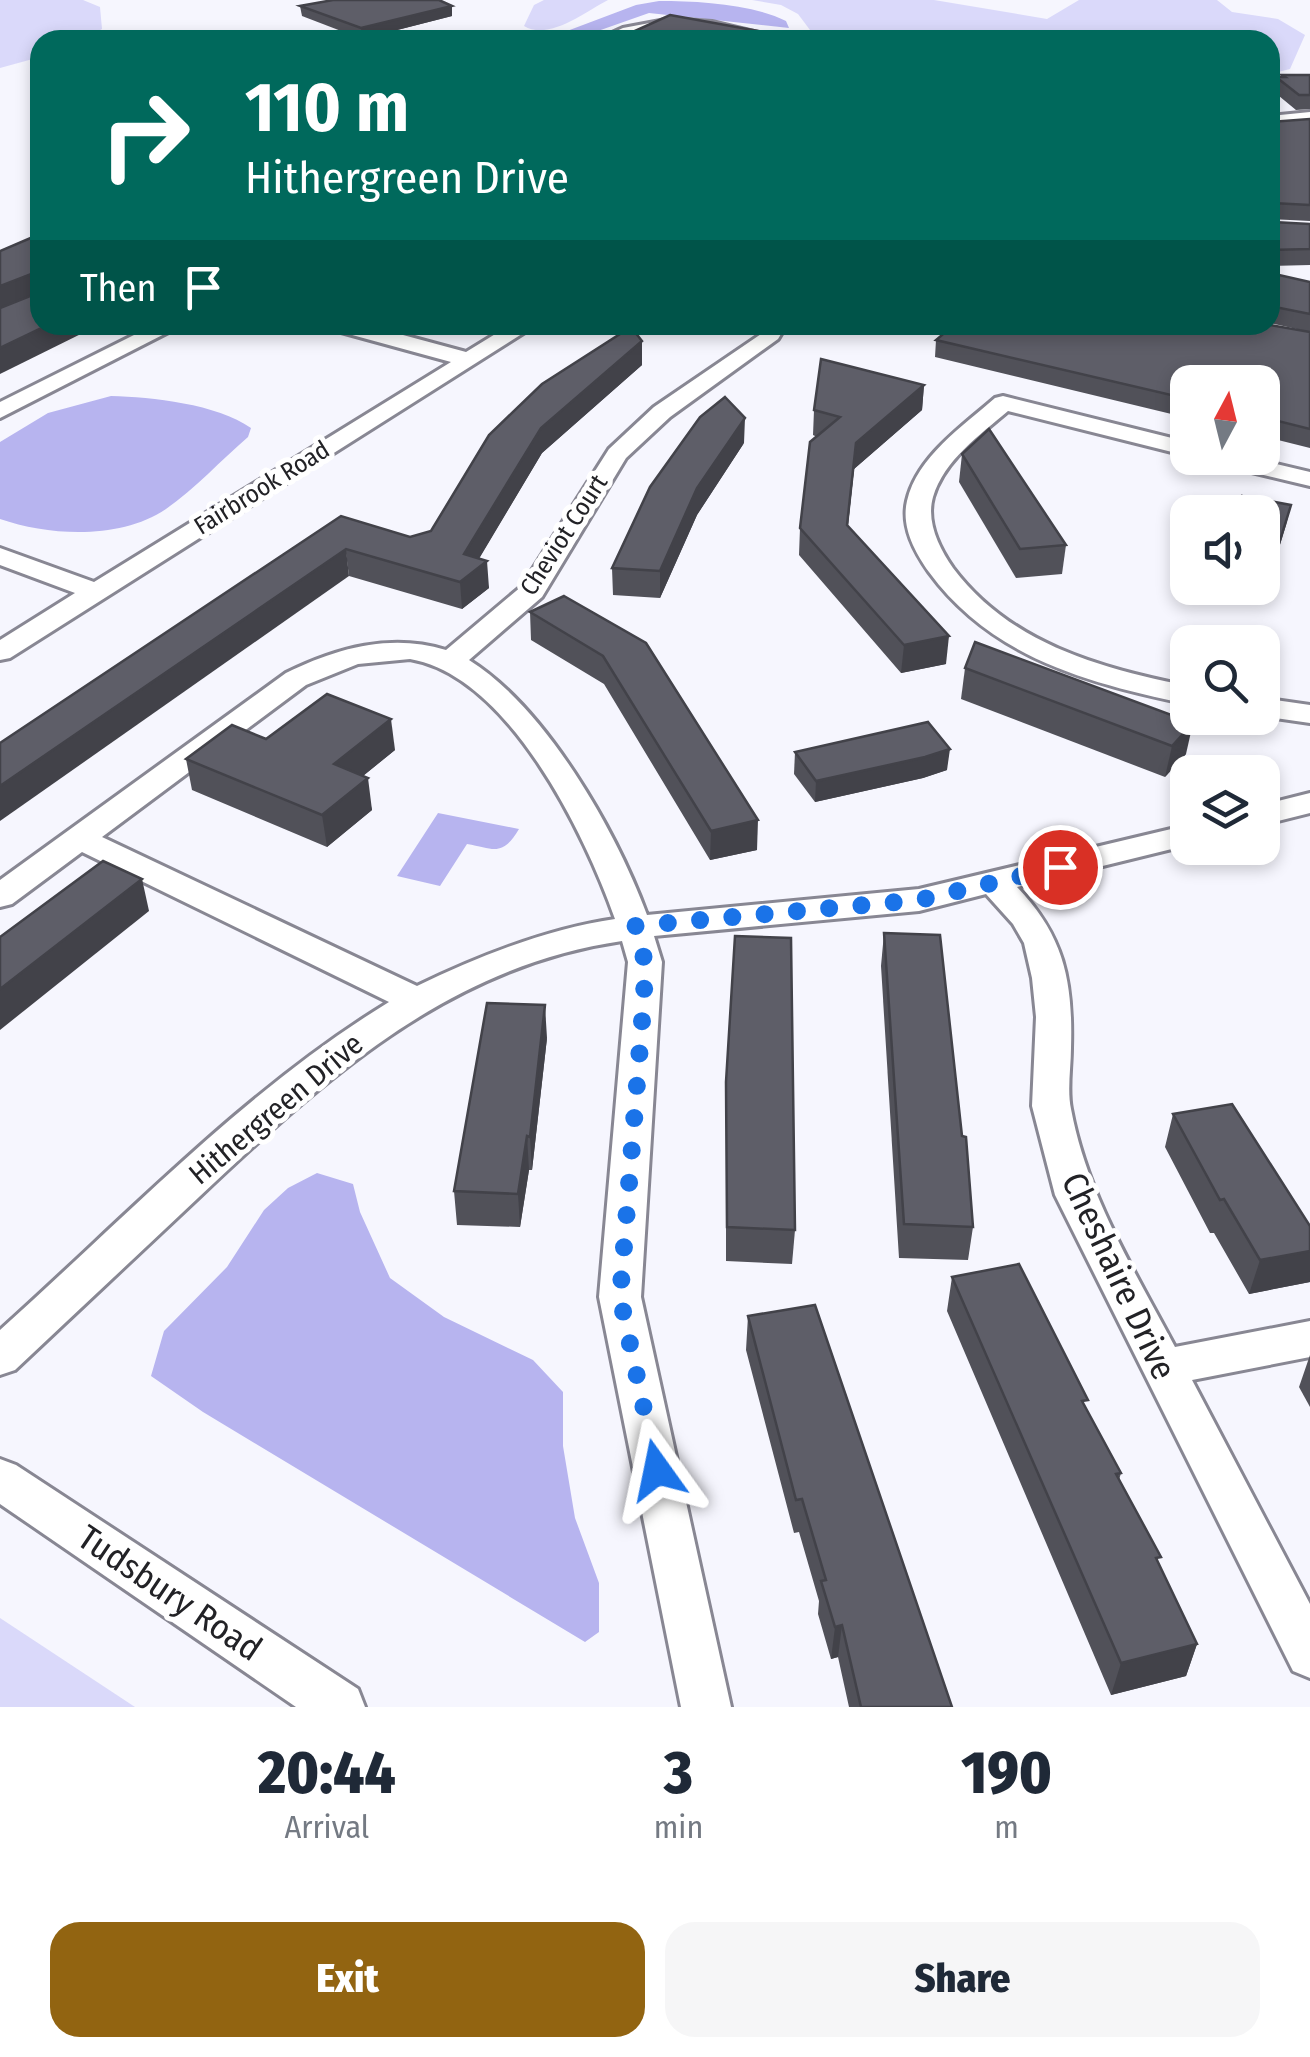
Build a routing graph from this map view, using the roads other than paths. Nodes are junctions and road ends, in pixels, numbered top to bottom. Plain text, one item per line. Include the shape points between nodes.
1 (632, 30) edge
2 (719, 30) edge
3 (1310, 117) edge
4 (1280, 120) edge
5 (150, 335) edge
6 (378, 335) edge
7 (508, 335) edge
8 (769, 335) edge
9 (469, 360) junction
10 (0, 412) edge
11 (1170, 444) edge
12 (1280, 472) edge
13 (1310, 479) edge
14 (0, 556) edge
15 (96, 592) junction
16 (0, 652) edge
17 (451, 661) junction
18 (1170, 691) edge
19 (1280, 710) edge
20 (1310, 714) edge
21 (1310, 803) edge
22 (1280, 810) edge
23 (82, 838) junction
24 (1170, 839) edge
25 (994, 883) junction
26 (0, 896) edge
27 (635, 926) junction
28 (416, 1000) junction
29 (1310, 1339) edge
30 (0, 1357) edge
31 (1161, 1368) junction
32 (0, 1480) edge
33 (1310, 1654) edge
34 (340, 1707) edge
35 (706, 1707) edge

1 - 2 street via 653,22
3 - 4 street
5 - 10 street
6 - 9 street
7 - 9 street, Fairbrook Road
8 - 17 street, Cheviot Court via 662,412 618,454 532,591
9 - 15 street, Fairbrook Road
11 - 18 street via 1003,403 940,460 920,495 918,513 941,571 994,628 1071,666
12 - 13 street
14 - 15 street
15 - 16 street, Fairbrook Road
17 - 23 street via 393,650 328,662
17 - 27 street via 490,688 548,755 594,830
19 - 20 street
21 - 22 street
23 - 26 street
23 - 28 street
24 - 25 street, Hithergreen Drive
25 - 27 street, Hithergreen Drive via 858,908
25 - 31 street, Cheshaire Drive via 1041,943 1054,1017 1051,1106 1075,1195
27 - 28 street, Hithergreen Drive via 522,954
27 - 35 street via 645,962 644,996 620,1297
28 - 30 street, Hithergreen Drive via 345,1046 269,1109
29 - 31 street
31 - 33 street, Cheshaire Drive
32 - 34 street, Tudsbury Road

